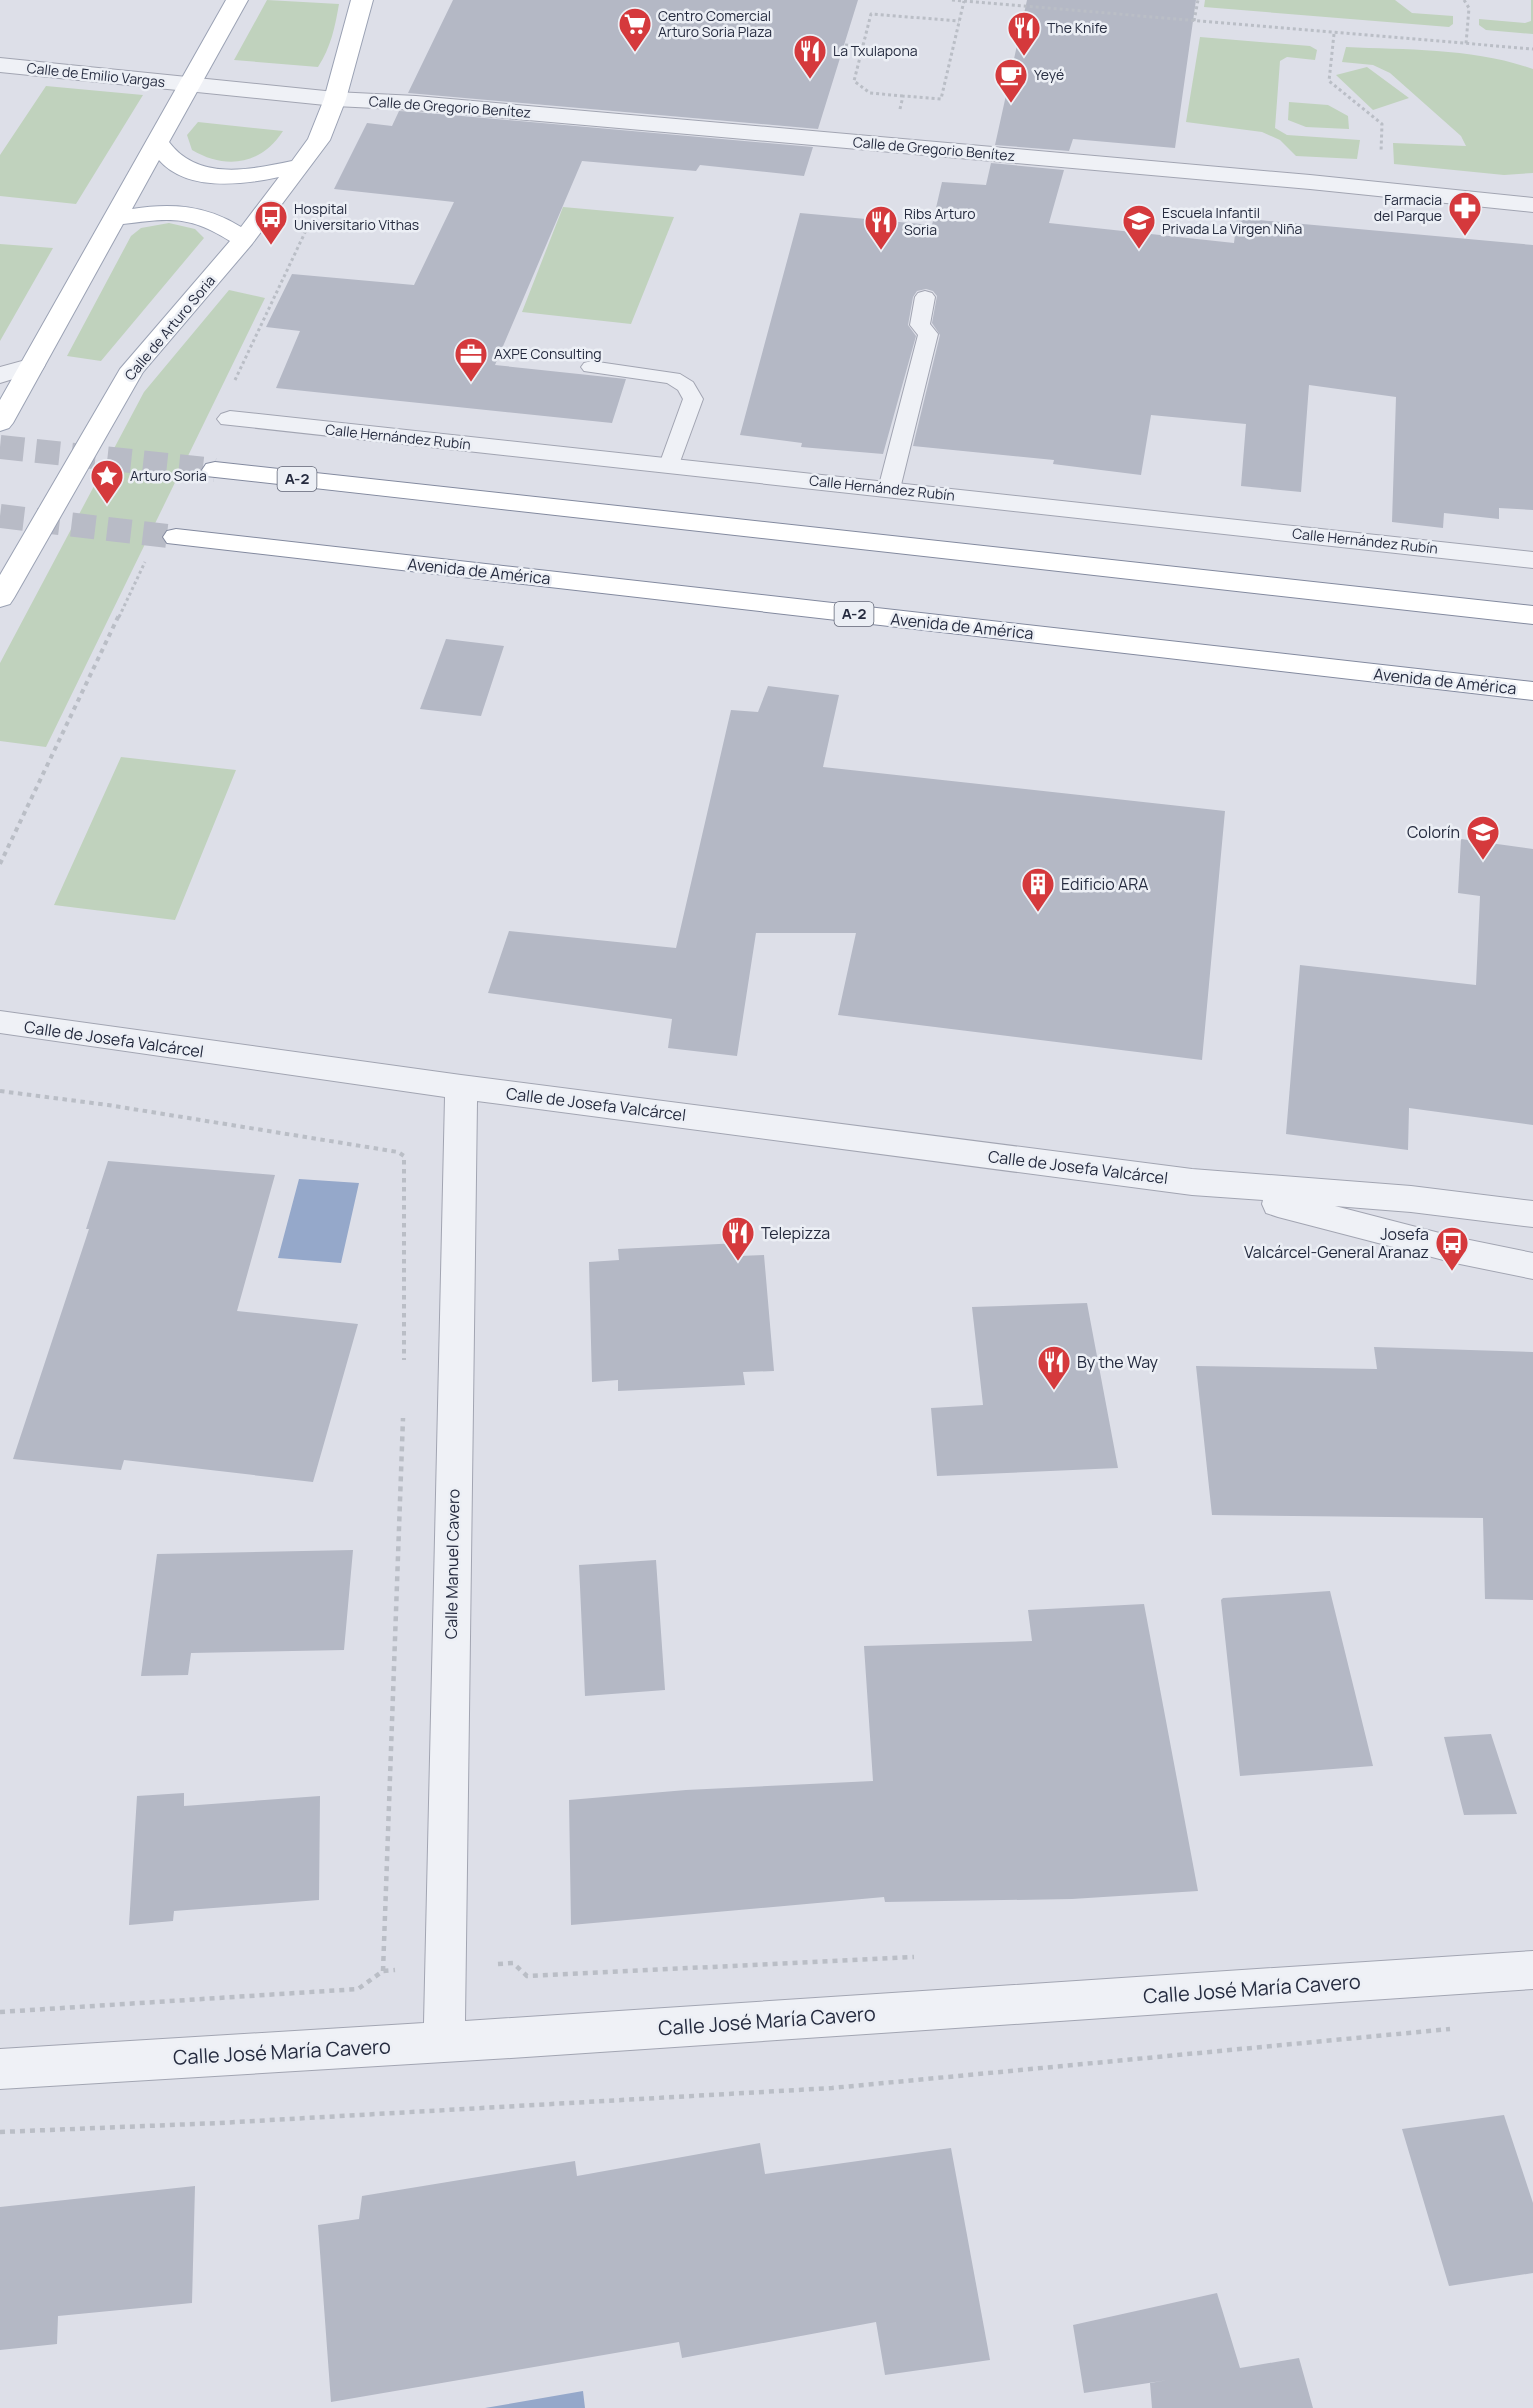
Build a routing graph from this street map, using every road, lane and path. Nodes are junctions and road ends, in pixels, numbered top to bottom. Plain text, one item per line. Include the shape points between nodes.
1 (237, 0) edge
2 (362, 0) edge
3 (952, 0) edge
4 (1198, 0) edge
5 (1464, 0) edge
6 (964, 1) edge
7 (959, 21) junction
8 (1194, 21) junction
9 (1334, 34) junction
10 (1466, 44) junction
11 (845, 45) dead end
12 (863, 47) junction
13 (1533, 49) edge
14 (0, 65) edge
15 (191, 84) junction
16 (903, 96) junction
17 (335, 99) junction
18 (898, 116) dead end
19 (158, 144) junction
20 (1381, 158) dead end
21 (302, 165) junction
22 (1533, 205) edge
23 (116, 218) junction
24 (244, 239) junction
25 (925, 297) dead end
26 (33, 364) junction
27 (591, 368) dead end
28 (0, 375) edge
29 (230, 420) dead end
30 (0, 423) edge
31 (670, 465) junction
32 (215, 470) tunnel mouth
33 (889, 489) junction
34 (176, 537) tunnel mouth
35 (1533, 560) edge
36 (0, 598) edge
37 (1533, 615) edge
38 (1533, 691) edge
39 (0, 1022) edge
40 (461, 1087) junction
41 (0, 1091) edge
42 (1192, 1182) junction
43 (1533, 1214) edge
44 (1533, 1266) edge
45 (404, 1370) dead end
46 (403, 1417) dead end
47 (922, 1956) dead end
48 (444, 1968) junction
49 (1533, 1970) edge
50 (383, 1971) junction
51 (0, 2012) edge
52 (1462, 2028) dead end
53 (444, 2042) junction
54 (0, 2069) edge
55 (0, 2132) edge

1 - 15 main road
2 - 17 main road, Calle de Arturo Soria
3 - 6 path
4 - 8 path
5 - 10 path via 1469,8
6 - 7 path
6 - 8 path
7 - 12 path via 871,14
7 - 16 path via 941,99
8 - 9 path
9 - 10 path
9 - 20 path via 1329,81 1382,124
10 - 13 path
11 - 12 path
12 - 16 path via 854,81 870,93
14 - 15 street, Calle de Emilio Vargas
15 - 17 street
15 - 19 main road
16 - 18 path
17 - 21 main road, Calle de Arturo Soria via 319,140
17 - 22 street, Calle de Gregorio Benítez via 1299,181
19 - 21 main road via 171,160 194,171 238,178
19 - 23 main road
21 - 24 main road, Calle de Arturo Soria
23 - 24 main road via 162,212 194,213
23 - 26 main road
24 - 36 main road, Calle de Arturo Soria via 132,369
25 - 33 lane via 920,325 928,334
26 - 28 street
26 - 30 main road
27 - 31 lane via 673,378 686,386 693,399
29 - 31 street, Calle Hernández Rubín
31 - 33 street, Calle Hernández Rubín
32 - 37 main road, A-2
33 - 35 street, Calle Hernández Rubín
34 - 38 main road, Avenida de América / A-2
39 - 40 street, Calle de Josefa Valcárcel
40 - 42 street, Calle de Josefa Valcárcel
40 - 48 street, Calle Manuel Cavero
41 - 45 path via 108,1105 404,1156
42 - 43 street, Calle de Josefa Valcárcel via 1411,1199
42 - 44 street, Calle de Josefa Valcárcel via 1455,1250
46 - 50 path
47 - 48 path via 527,1976 513,1963
48 - 50 path
48 - 53 street, Calle Manuel Cavero
49 - 53 street, Calle José María Cavero
50 - 51 path via 358,1989
52 - 55 path via 832,2088
53 - 54 street, Calle José María Cavero

